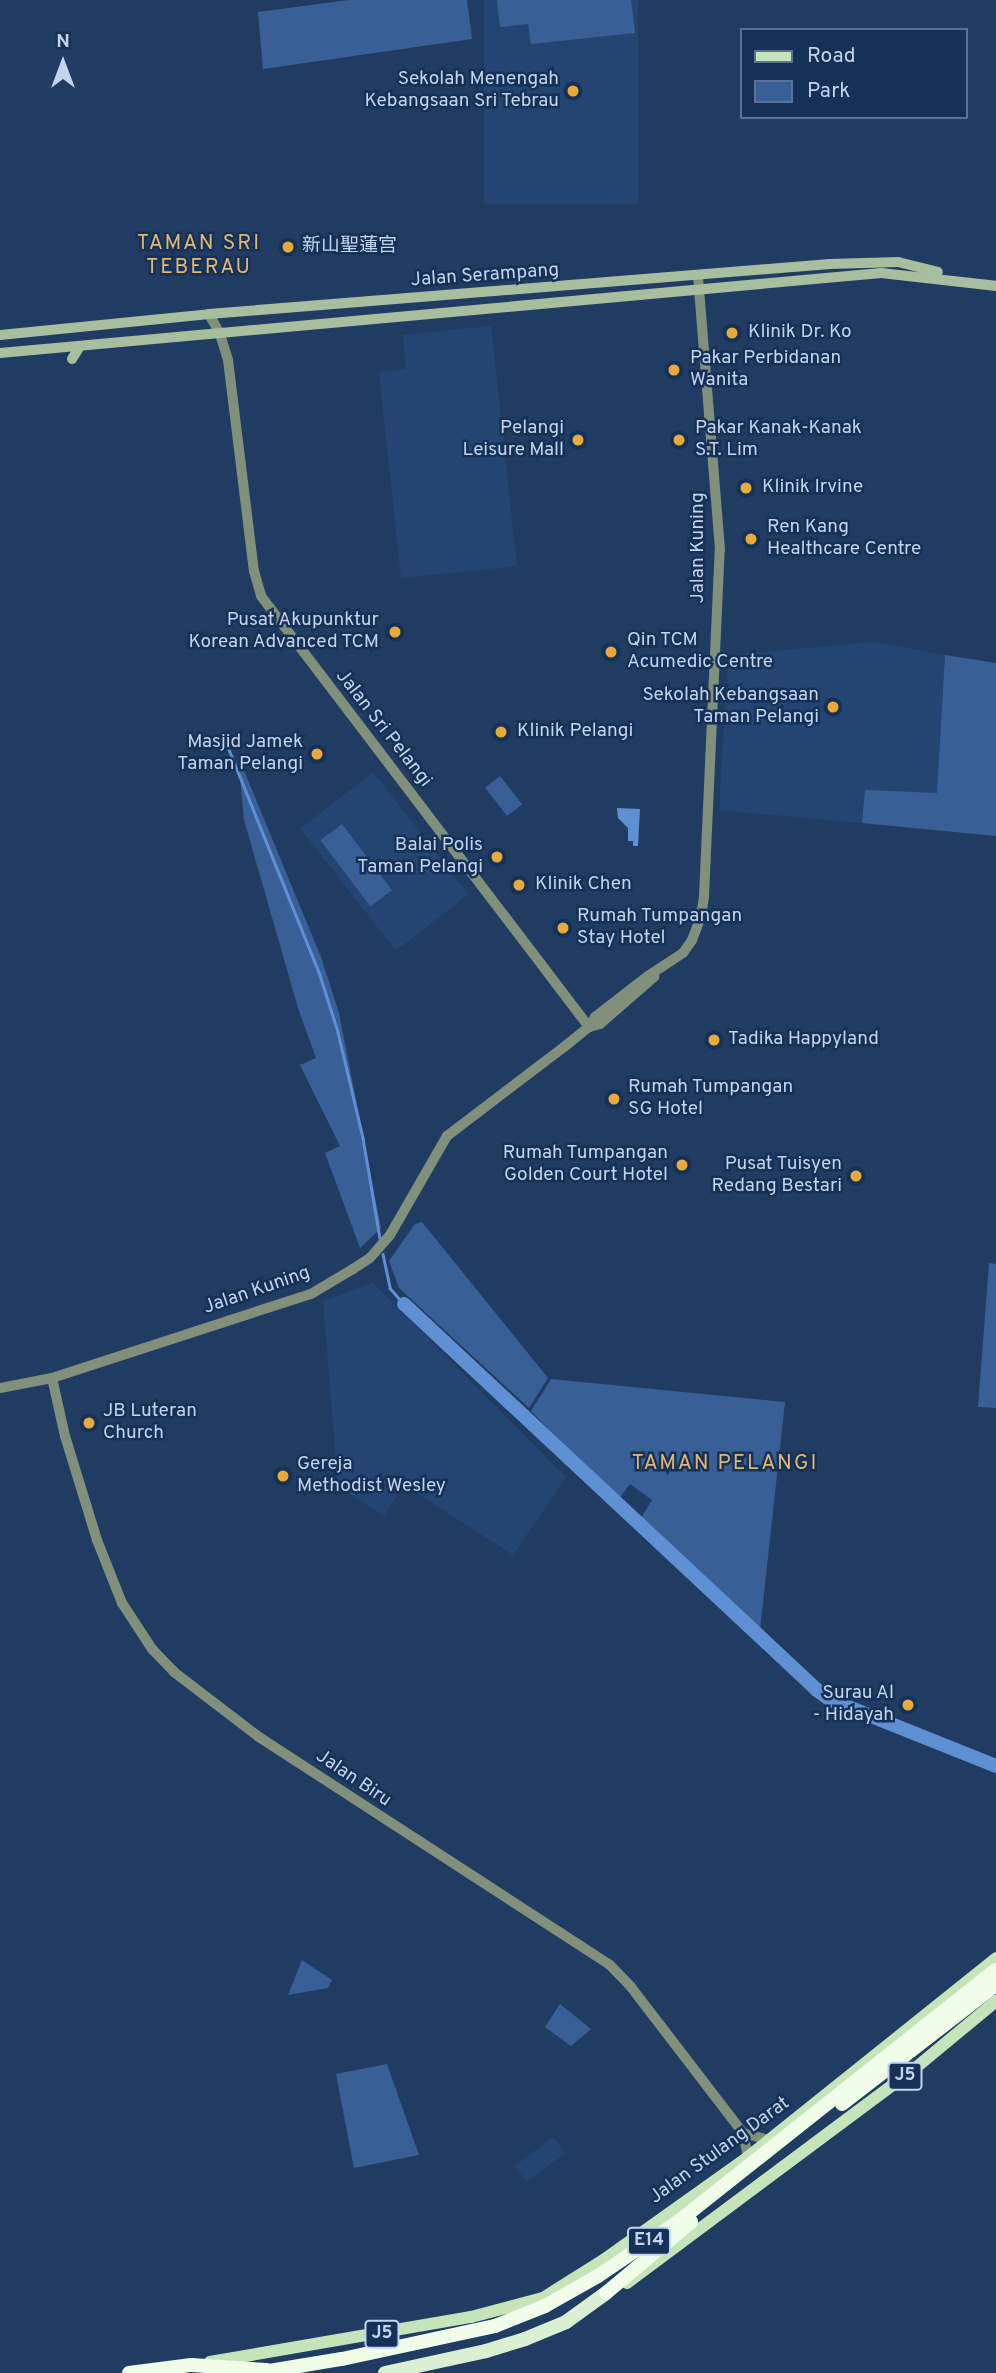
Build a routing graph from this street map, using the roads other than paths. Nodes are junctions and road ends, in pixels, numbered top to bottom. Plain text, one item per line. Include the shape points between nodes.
1 (698, 276) junction
2 (971, 281) junction
3 (996, 286) edge
4 (699, 290) junction
5 (209, 314) junction
6 (17, 333) junction
7 (220, 334) junction
8 (0, 335) edge
9 (80, 346) junction
10 (19, 351) junction
11 (0, 353) edge
12 (72, 359) dead end
13 (589, 1027) junction
14 (52, 1378) junction
15 (0, 1388) edge
16 (996, 1958) edge
17 (996, 1970) edge
18 (996, 1985) edge
19 (996, 2001) edge
20 (743, 2133) junction
21 (769, 2140) junction
22 (748, 2157) junction
23 (606, 2293) junction
24 (191, 2365) junction
25 (279, 2370) junction
26 (129, 2373) edge
27 (257, 2373) edge
28 (385, 2373) edge

1 - 2 main road, Jalan Serampang via 898,261
1 - 4 street, Jalan Kuning
1 - 5 main road, Jalan Serampang
2 - 3 main road, Jalan Serampang
2 - 4 main road, Jalan Serampang via 881,273
4 - 7 main road, Jalan Serampang
4 - 13 street, Jalan Kuning via 720,550 704,896 701,916 683,953 618,1010
5 - 6 main road, Jalan Serampang
5 - 7 street, Jalan Sri Pelangi
6 - 8 main road, Jalan Serampang
6 - 10 main road via 22,341
7 - 9 main road, Jalan Serampang
7 - 13 street, Jalan Sri Pelangi via 228,360 261,596
9 - 10 main road, Jalan Serampang
9 - 12 main road
10 - 11 main road, Jalan Serampang
13 - 14 street, Jalan Kuning via 447,1136 390,1235 370,1258 311,1294
14 - 15 street, Jalan Kuning
14 - 20 street, Jalan Biru via 97,1540 122,1603 152,1649 174,1672 259,1737 609,1964
16 - 21 main road, Jalan Stulang Darat / J5
17 - 25 highway, E14 via 679,2221 545,2306 495,2326
18 - 23 highway, E14
19 - 23 main road, J5 via 758,2188 623,2286
20 - 21 street
20 - 22 street, Jalan Biru
21 - 22 main road, Jalan Stulang Darat / J5
22 - 24 main road, Jalan Stulang Darat / J5 via 543,2298 401,2330
23 - 28 highway, E14 via 566,2322 525,2339
24 - 25 highway
24 - 26 highway, J5
25 - 27 highway, E14

